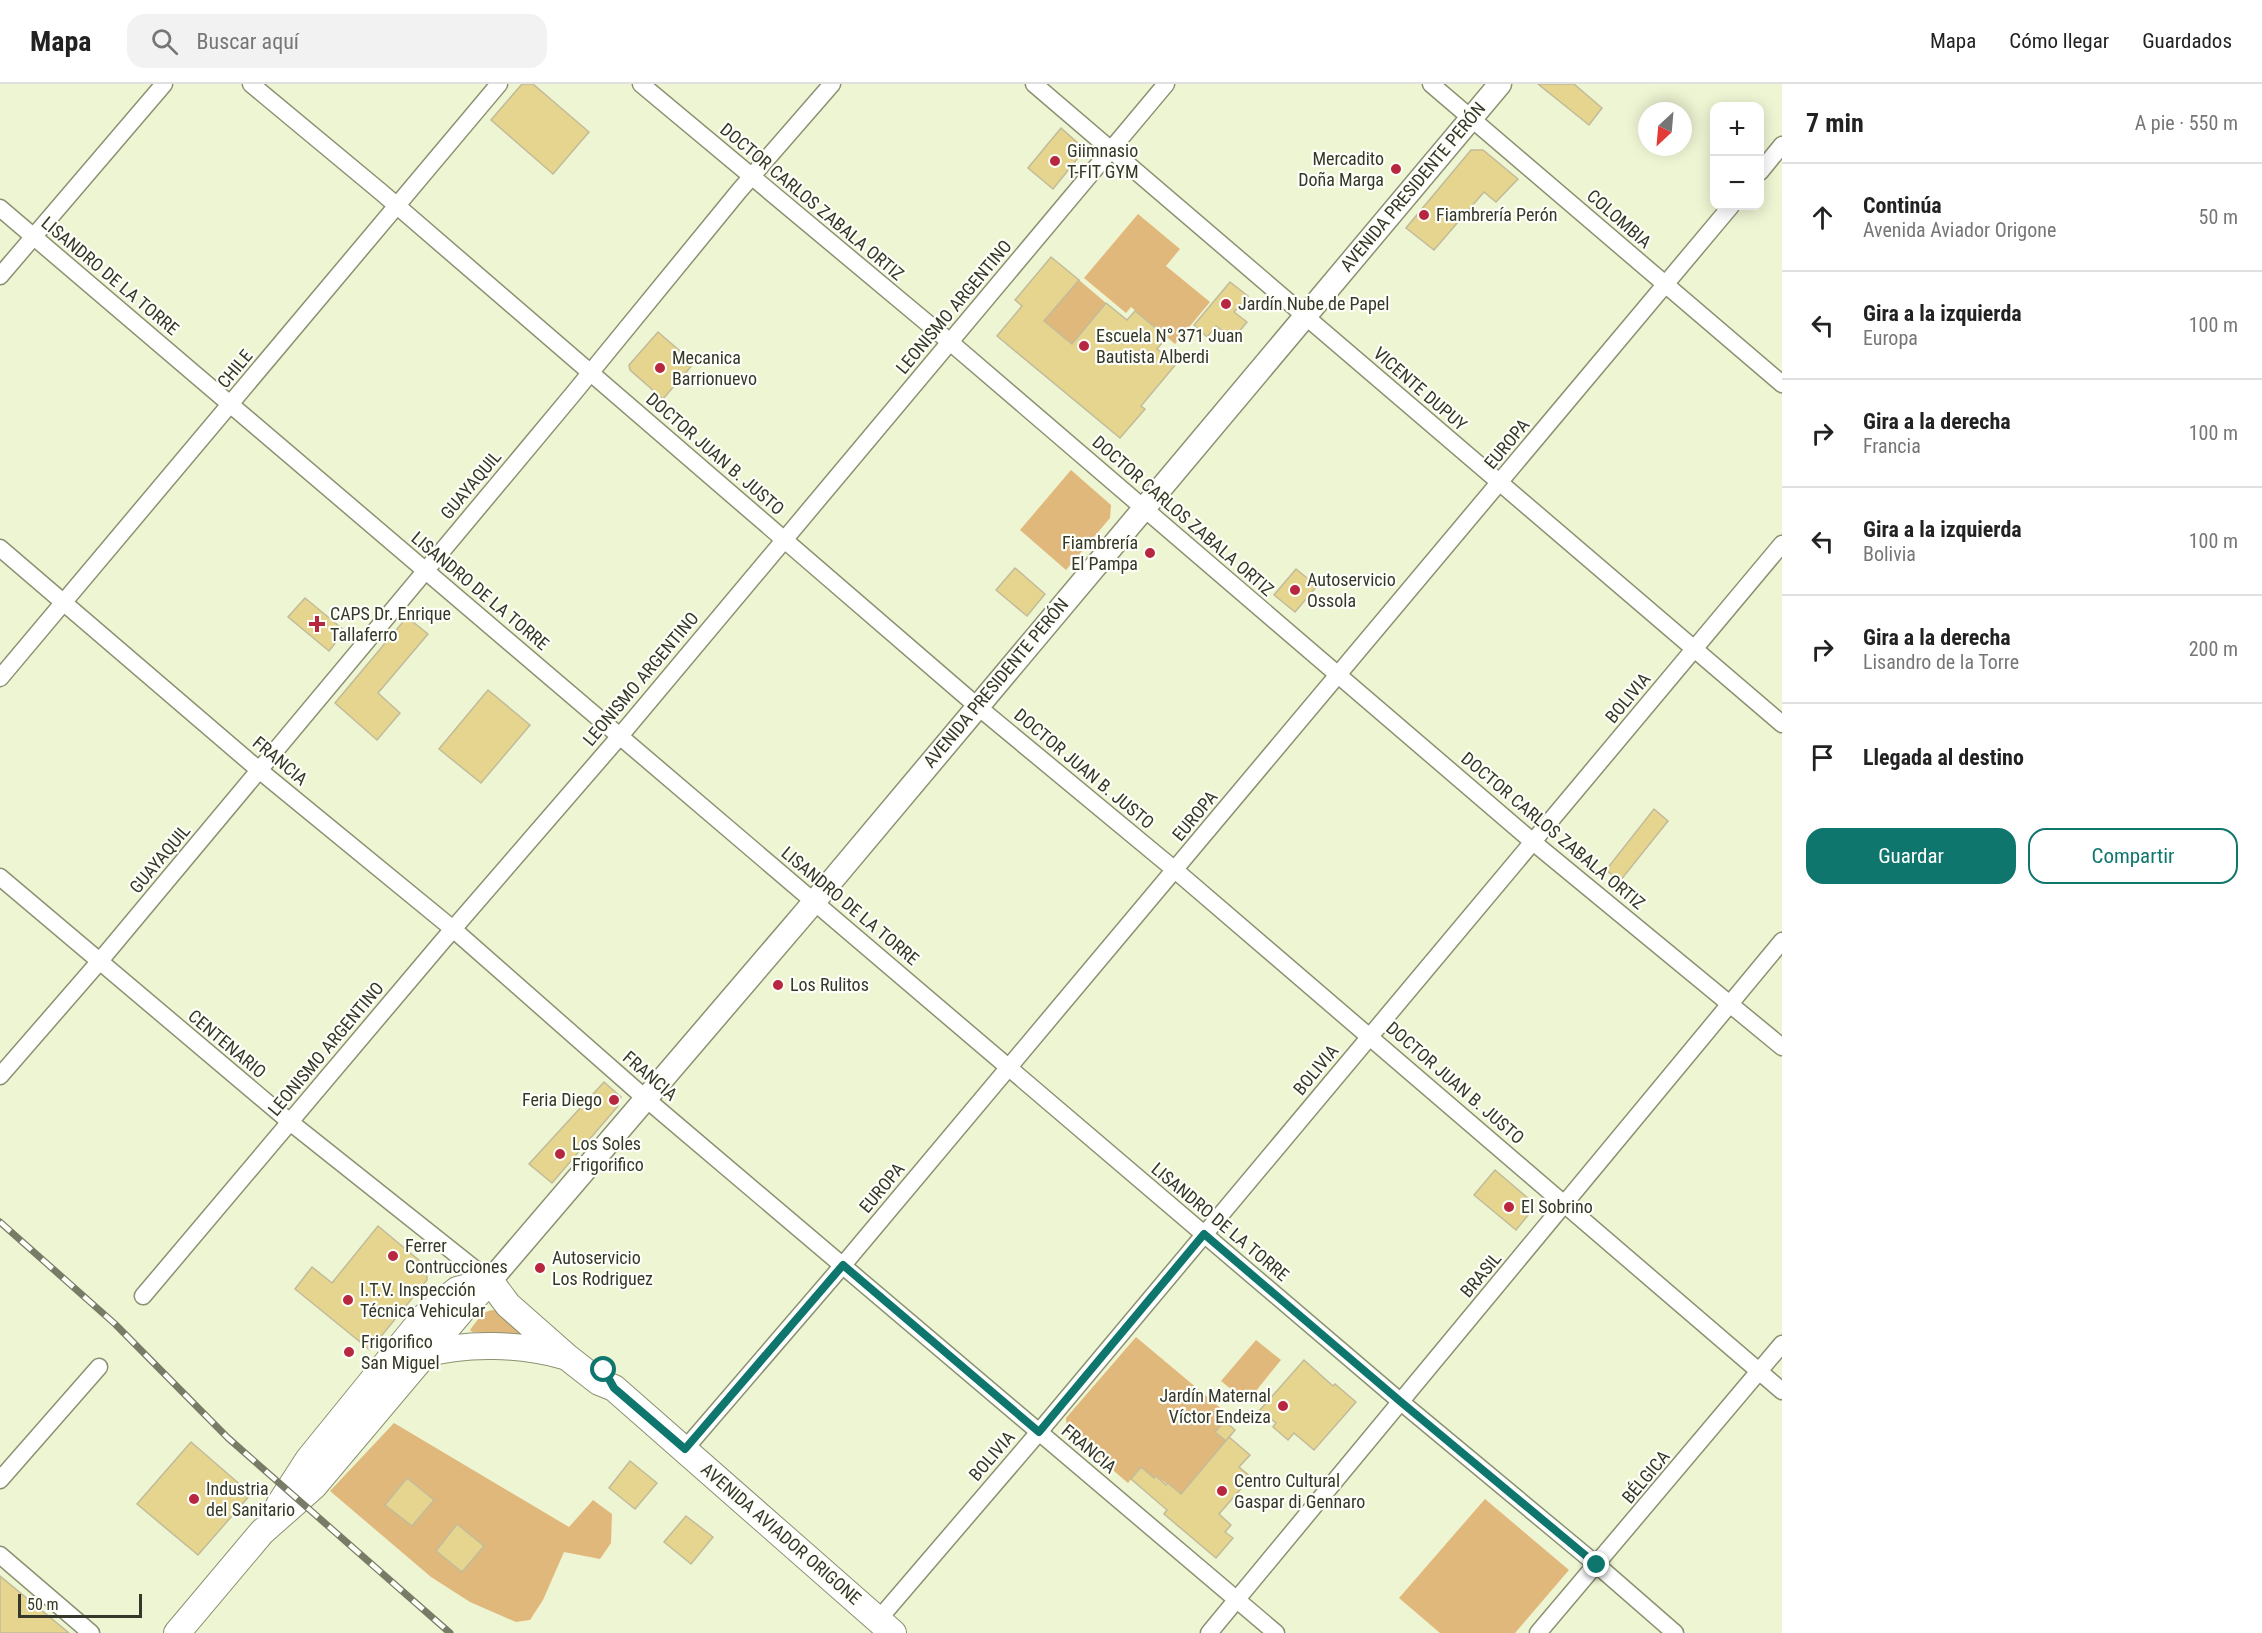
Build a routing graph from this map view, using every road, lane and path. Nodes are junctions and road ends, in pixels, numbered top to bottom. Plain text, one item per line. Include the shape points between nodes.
1 (164, 84) edge
2 (251, 84) edge
3 (499, 84) edge
4 (641, 84) edge
5 (832, 84) edge
6 (1034, 84) edge
7 (1166, 84) edge
8 (1431, 84) edge
9 (1500, 84) edge
10 (1471, 118) junction
11 (1782, 145) edge
12 (1111, 150) junction
13 (1764, 167) edge
14 (752, 177) junction
15 (397, 206) junction
16 (0, 208) edge
17 (1728, 210) edge
18 (32, 236) junction
19 (0, 276) edge
20 (1665, 284) junction
21 (1305, 316) junction
22 (950, 342) junction
23 (591, 372) junction
24 (1782, 384) edge
25 (230, 404) junction
26 (1499, 483) junction
27 (1143, 508) junction
28 (784, 540) junction
29 (1782, 544) edge
30 (0, 548) edge
31 (425, 570) junction
32 (63, 603) junction
33 (1694, 649) junction
34 (1339, 675) junction
35 (0, 678) edge
36 (977, 706) junction
37 (1782, 724) edge
38 (620, 736) junction
39 (259, 770) junction
40 (1533, 842) junction
41 (1175, 870) junction
42 (0, 877) edge
43 (814, 902) junction
44 (453, 929) junction
45 (1782, 941) edge
46 (99, 963) junction
47 (1730, 1003) junction
48 (1370, 1036) junction
49 (1782, 1047) edge
50 (1009, 1068) junction
51 (0, 1076) edge
52 (645, 1098) junction
53 (290, 1122) junction
54 (1566, 1204) junction
55 (1204, 1234) junction
56 (843, 1265) junction
57 (490, 1281) junction
58 (143, 1296) dead end
59 (1782, 1344) edge
60 (425, 1354) junction
61 (567, 1357) junction
62 (99, 1367) dead end
63 (1759, 1372) junction
64 (614, 1388) junction
65 (1782, 1391) edge
66 (1401, 1402) junction
67 (1039, 1432) junction
68 (685, 1449) junction
69 (0, 1480) edge
70 (262, 1532) junction
71 (0, 1554) edge
72 (1597, 1565) junction
73 (1237, 1600) junction
74 (886, 1626) edge
75 (91, 1633) edge
76 (177, 1633) edge
77 (1209, 1633) edge
78 (1276, 1633) edge
79 (1538, 1633) edge
80 (1675, 1633) edge

1 - 18 street
2 - 15 street, DOCTOR JUAN B. JUSTO
3 - 15 street, CHILE
4 - 14 street, DOCTOR CARLOS ZABALA ORTIZ
5 - 14 street, GUAYAQUIL
6 - 12 street, VICENTE DUPUY
7 - 12 street, LEONISMO ARGENTINO
8 - 10 street, COLOMBIA
9 - 10 main road, AVENIDA PRESIDENTE PERÓN
10 - 20 street, COLOMBIA
10 - 21 main road, AVENIDA PRESIDENTE PERÓN
11 - 13 street
12 - 21 street, VICENTE DUPUY
12 - 22 street, LEONISMO ARGENTINO
14 - 22 street, DOCTOR CARLOS ZABALA ORTIZ
14 - 23 street, GUAYAQUIL
15 - 23 street, DOCTOR JUAN B. JUSTO
15 - 25 street, CHILE
16 - 18 street, LISANDRO DE LA TORRE
17 - 20 street, EUROPA
18 - 19 street
18 - 25 street, LISANDRO DE LA TORRE
20 - 24 street, COLOMBIA
20 - 26 street, EUROPA
21 - 26 street, VICENTE DUPUY
21 - 27 main road, AVENIDA PRESIDENTE PERÓN
22 - 27 street, DOCTOR CARLOS ZABALA ORTIZ
22 - 28 street, LEONISMO ARGENTINO
23 - 28 street, DOCTOR JUAN B. JUSTO
23 - 31 street, GUAYAQUIL
25 - 31 street, LISANDRO DE LA TORRE
25 - 32 street, CHILE
26 - 33 street, VICENTE DUPUY
26 - 34 street, EUROPA
27 - 34 street, DOCTOR CARLOS ZABALA ORTIZ
27 - 36 main road, AVENIDA PRESIDENTE PERÓN
28 - 36 street, DOCTOR JUAN B. JUSTO
28 - 38 street, LEONISMO ARGENTINO
29 - 33 street, BOLIVIA
30 - 32 street, FRANCIA
31 - 38 street, LISANDRO DE LA TORRE
31 - 39 street, GUAYAQUIL
32 - 35 street, CHILE
32 - 39 street, FRANCIA
33 - 37 street, VICENTE DUPUY
33 - 40 street, BOLIVIA
34 - 40 street, DOCTOR CARLOS ZABALA ORTIZ
34 - 41 street, EUROPA
36 - 41 street, DOCTOR JUAN B. JUSTO
36 - 43 main road, AVENIDA PRESIDENTE PERÓN
38 - 43 street, LISANDRO DE LA TORRE
38 - 44 street, LEONISMO ARGENTINO
39 - 44 street, FRANCIA
39 - 46 street, GUAYAQUIL
40 - 47 street, DOCTOR CARLOS ZABALA ORTIZ
40 - 48 street, BOLIVIA
41 - 48 street, DOCTOR JUAN B. JUSTO
41 - 50 street, EUROPA
42 - 46 street, CENTENARIO
43 - 50 street, LISANDRO DE LA TORRE
43 - 52 main road, AVENIDA PRESIDENTE PERÓN
44 - 52 street, FRANCIA
44 - 53 street, LEONISMO ARGENTINO
45 - 47 street, BRASIL
46 - 51 street, GUAYAQUIL
46 - 53 street, CENTENARIO
47 - 49 street, DOCTOR CARLOS ZABALA ORTIZ
47 - 54 street, BRASIL
48 - 54 street, DOCTOR JUAN B. JUSTO
48 - 55 street, BOLIVIA
50 - 55 street, LISANDRO DE LA TORRE
50 - 56 street, EUROPA
52 - 56 street, FRANCIA
52 - 57 main road, AVENIDA PRESIDENTE PERÓN
53 - 57 street, CENTENARIO
53 - 58 street, LEONISMO ARGENTINO
54 - 63 street, DOCTOR JUAN B. JUSTO
54 - 66 street, BRASIL
55 - 66 street, LISANDRO DE LA TORRE
55 - 67 street, BOLIVIA
56 - 67 street, FRANCIA
56 - 68 street, EUROPA
57 - 60 main road, AVENIDA PRESIDENTE PERÓN
57 - 61 main road, AVENIDA AVIADOR ORIGONE via 508,1305
57 - 64 main road, AVENIDA AVIADOR ORIGONE via 516,1294 604,1370
57 - 70 main road, AVENIDA PRESIDENTE PERÓN via 457,1290 424,1317 308,1460
59 - 63 street, BÉLGICA
60 - 61 main road via 445,1348 530,1348
60 - 70 main road, AVENIDA PRESIDENTE PERÓN via 314,1486
61 - 64 main road, AVENIDA AVIADOR ORIGONE via 599,1382
62 - 69 street
63 - 65 street, DOCTOR JUAN B. JUSTO
63 - 72 street, BÉLGICA
64 - 68 main road, AVENIDA AVIADOR ORIGONE
66 - 72 street, LISANDRO DE LA TORRE
66 - 73 street, BRASIL
67 - 73 street, FRANCIA
67 - 74 street, BOLIVIA
68 - 74 main road, AVENIDA AVIADOR ORIGONE
70 - 76 main road, AVENIDA PRESIDENTE PERÓN
71 - 75 street
72 - 79 street, BÉLGICA
72 - 80 street, LISANDRO DE LA TORRE
73 - 77 street, BRASIL
73 - 78 street, FRANCIA

